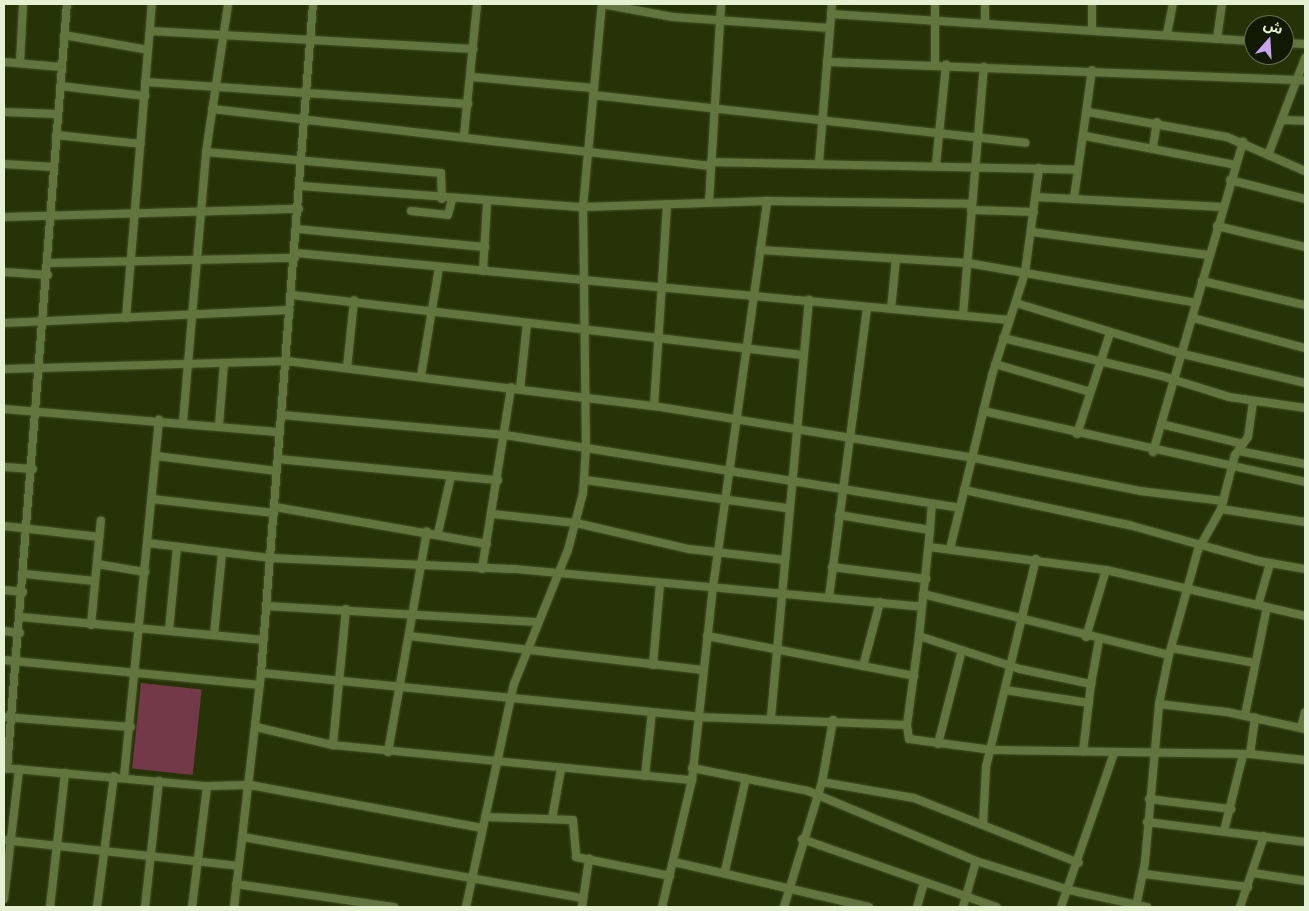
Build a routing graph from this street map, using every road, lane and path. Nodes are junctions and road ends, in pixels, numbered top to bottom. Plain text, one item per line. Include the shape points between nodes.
1 (23, 4) edge
2 (67, 4) edge
3 (152, 4) edge
4 (228, 4) edge
5 (313, 4) edge
6 (477, 4) edge
7 (602, 4) edge
8 (721, 4) edge
9 (832, 4) edge
10 (935, 4) edge
11 (985, 4) edge
12 (1092, 4) edge
13 (1173, 4) edge
14 (1222, 4) edge
15 (831, 14) junction
16 (720, 20) junction
17 (936, 21) junction
18 (984, 22) junction
19 (830, 28) junction
20 (1092, 29) junction
21 (150, 31) junction
22 (224, 34) junction
23 (1167, 34) junction
24 (64, 35) junction
25 (1217, 39) junction
26 (310, 40) junction
27 (1244, 40) edge
28 (148, 50) junction
29 (473, 50) junction
30 (1305, 58) edge
31 (4, 62) edge
32 (20, 62) junction
33 (827, 62) junction
34 (935, 64) junction
35 (946, 65) junction
36 (61, 67) junction
37 (984, 67) junction
38 (1092, 70) junction
39 (472, 77) junction
40 (1301, 80) edge
41 (145, 82) junction
42 (60, 86) junction
43 (216, 89) junction
44 (593, 91) junction
45 (306, 92) junction
46 (145, 96) junction
47 (468, 104) junction
48 (212, 109) junction
49 (714, 110) junction
50 (4, 112) edge
51 (1088, 112) junction
52 (58, 114) junction
53 (304, 117) junction
54 (1282, 120) junction
55 (1305, 121) edge
56 (822, 122) junction
57 (1157, 122) junction
58 (940, 133) junction
59 (56, 135) junction
60 (464, 135) junction
61 (1085, 136) junction
62 (977, 138) junction
63 (1243, 142) junction
64 (1025, 143) dead end
65 (142, 144) junction
66 (1153, 147) junction
67 (588, 150) junction
68 (206, 152) junction
69 (1268, 155) junction
70 (302, 159) junction
71 (819, 162) junction
72 (4, 164) edge
73 (711, 164) junction
74 (936, 164) junction
75 (974, 165) junction
76 (1235, 165) junction
77 (54, 167) junction
78 (1038, 168) junction
79 (1078, 170) junction
80 (1305, 171) edge
81 (1230, 180) junction
82 (301, 186) junction
83 (1036, 197) junction
84 (1074, 198) junction
85 (442, 199) junction
86 (1305, 199) edge
87 (452, 200) junction
88 (767, 201) junction
89 (709, 202) junction
90 (487, 203) junction
91 (667, 204) junction
92 (583, 206) junction
93 (971, 207) junction
94 (1223, 207) junction
95 (299, 209) junction
96 (201, 210) junction
97 (411, 211) dead end
98 (1034, 212) junction
99 (136, 214) junction
100 (50, 217) junction
101 (4, 218) edge
102 (1217, 226) junction
103 (298, 229) junction
104 (1032, 232) junction
105 (485, 247) junction
106 (1305, 247) edge
107 (760, 250) junction
108 (295, 255) junction
109 (1209, 255) junction
110 (896, 258) junction
111 (197, 260) junction
112 (132, 261) junction
113 (48, 263) junction
114 (968, 264) junction
115 (439, 268) junction
116 (483, 271) junction
117 (4, 272) edge
118 (1025, 273) junction
119 (48, 275) junction
120 (584, 280) junction
121 (1202, 281) junction
122 (662, 284) junction
123 (755, 294) junction
124 (292, 295) junction
125 (354, 300) junction
126 (809, 300) junction
127 (1016, 303) junction
128 (1197, 303) junction
129 (1305, 305) edge
130 (867, 307) junction
131 (891, 309) junction
132 (290, 310) junction
133 (433, 310) junction
134 (192, 314) junction
135 (963, 315) junction
136 (126, 318) junction
137 (1193, 318) junction
138 (1009, 320) junction
139 (527, 323) junction
140 (4, 324) edge
141 (44, 324) junction
142 (585, 330) junction
143 (1110, 333) junction
144 (660, 338) junction
145 (1003, 338) junction
146 (1305, 348) edge
147 (746, 349) junction
148 (1183, 354) junction
149 (802, 355) junction
150 (286, 361) junction
151 (1100, 361) junction
152 (224, 363) junction
153 (188, 364) junction
154 (995, 364) junction
155 (38, 367) junction
156 (347, 368) junction
157 (4, 369) edge
158 (421, 376) junction
159 (1175, 380) junction
160 (1305, 383) edge
161 (511, 387) junction
162 (520, 389) junction
163 (1090, 392) junction
164 (586, 397) junction
165 (1253, 402) junction
166 (654, 406) junction
167 (1305, 408) edge
168 (4, 409) edge
169 (37, 411) junction
170 (983, 411) junction
171 (282, 415) junction
172 (737, 419) junction
173 (159, 420) junction
174 (184, 422) junction
175 (219, 424) junction
176 (1161, 424) junction
177 (795, 428) junction
178 (280, 432) junction
179 (1077, 434) junction
180 (505, 435) junction
181 (849, 437) junction
182 (1243, 444) junction
183 (586, 448) junction
184 (1239, 451) junction
185 (1153, 452) junction
186 (156, 456) junction
187 (974, 458) junction
188 (278, 459) junction
189 (1305, 464) edge
190 (4, 467) edge
191 (1231, 468) junction
192 (33, 469) junction
193 (731, 470) junction
194 (277, 471) junction
195 (450, 476) junction
196 (498, 480) junction
197 (585, 480) junction
198 (791, 480) junction
199 (1305, 482) edge
200 (842, 489) junction
201 (964, 490) junction
202 (152, 499) junction
203 (728, 499) junction
204 (932, 504) junction
205 (1222, 505) junction
206 (788, 508) junction
207 (959, 508) junction
208 (274, 510) junction
209 (493, 514) junction
210 (839, 515) junction
211 (101, 520) dead end
212 (1305, 522) edge
213 (576, 523) junction
214 (4, 526) edge
215 (27, 527) junction
216 (930, 530) junction
217 (427, 531) junction
218 (438, 532) junction
219 (99, 537) junction
220 (148, 543) junction
221 (487, 544) junction
222 (1200, 544) junction
223 (177, 547) junction
224 (929, 547) junction
225 (950, 549) junction
226 (222, 553) junction
227 (719, 553) junction
228 (271, 558) junction
229 (1036, 559) junction
230 (784, 560) junction
231 (97, 564) junction
232 (1270, 564) junction
233 (832, 566) junction
234 (422, 568) junction
235 (482, 569) junction
236 (1305, 569) edge
237 (1106, 570) junction
238 (145, 572) junction
239 (25, 574) junction
240 (559, 574) junction
241 (926, 579) junction
242 (95, 581) junction
243 (660, 583) junction
244 (713, 587) junction
245 (1186, 589) junction
246 (4, 590) edge
247 (23, 592) junction
248 (782, 592) junction
249 (923, 594) junction
250 (829, 597) junction
251 (880, 602) junction
252 (1258, 605) junction
253 (267, 606) junction
254 (921, 607) junction
255 (1267, 607) junction
256 (346, 609) junction
257 (412, 612) junction
258 (1305, 616) edge
259 (21, 617) junction
260 (1020, 619) junction
261 (539, 622) junction
262 (91, 624) junction
263 (140, 630) junction
264 (169, 630) junction
265 (4, 631) edge
266 (20, 633) junction
267 (214, 635) junction
268 (409, 636) junction
269 (707, 636) junction
270 (919, 636) junction
271 (1086, 637) junction
272 (264, 640) junction
273 (1099, 640) junction
274 (526, 649) junction
275 (776, 649) junction
276 (962, 650) junction
277 (1170, 652) junction
278 (4, 660) edge
279 (17, 661) junction
280 (1255, 663) junction
281 (653, 665) junction
282 (863, 666) junction
283 (1011, 667) junction
284 (703, 670) junction
285 (261, 673) junction
286 (135, 674) junction
287 (914, 676) junction
288 (340, 678) junction
289 (399, 683) junction
290 (260, 684) junction
291 (1091, 684) junction
292 (1005, 690) junction
293 (511, 696) junction
294 (1089, 703) junction
295 (1159, 704) junction
296 (652, 712) junction
297 (1305, 712) edge
298 (1245, 715) junction
299 (7, 717) edge
300 (698, 717) junction
301 (771, 717) junction
302 (1255, 717) junction
303 (833, 720) junction
304 (907, 726) junction
305 (131, 727) junction
306 (256, 727) junction
307 (1303, 729) edge
308 (938, 744) junction
309 (333, 745) junction
310 (992, 750) junction
311 (388, 752) junction
312 (1083, 752) junction
313 (1114, 753) junction
314 (1153, 754) junction
315 (1246, 755) junction
316 (1305, 760) edge
317 (497, 762) junction
318 (5, 768) edge
319 (692, 768) junction
320 (18, 769) junction
321 (562, 769) junction
322 (65, 773) junction
323 (114, 776) junction
324 (645, 776) junction
325 (124, 777) junction
326 (746, 778) junction
327 (692, 780) junction
328 (159, 781) junction
329 (822, 782) junction
330 (250, 785) junction
331 (207, 786) junction
332 (816, 794) junction
333 (1149, 799) junction
334 (1231, 809) junction
335 (485, 817) junction
336 (552, 819) junction
337 (1147, 822) junction
338 (983, 825) junction
339 (482, 828) junction
340 (1224, 831) junction
341 (1264, 836) junction
342 (243, 837) junction
343 (802, 839) junction
344 (7, 840) edge
345 (1305, 842) edge
346 (58, 846) junction
347 (104, 850) junction
348 (151, 854) junction
349 (589, 859) junction
350 (198, 861) junction
351 (976, 861) junction
352 (674, 862) junction
353 (1079, 863) junction
354 (239, 866) junction
355 (724, 871) junction
356 (1253, 872) junction
357 (1144, 874) junction
358 (670, 876) junction
359 (471, 878) junction
360 (1305, 881) edge
361 (236, 884) junction
362 (924, 884) junction
363 (790, 885) junction
364 (1248, 887) junction
365 (1069, 890) junction
366 (966, 897) junction
367 (583, 898) junction
368 (4, 899) edge
369 (1136, 906) edge
370 (50, 907) edge
371 (97, 907) edge
372 (145, 907) edge
373 (192, 907) edge
374 (234, 907) edge
375 (394, 907) edge
376 (466, 907) edge
377 (582, 907) edge
378 (662, 907) edge
379 (784, 907) edge
380 (868, 907) edge
381 (917, 907) edge
382 (963, 907) edge
383 (996, 907) edge
384 (1061, 907) edge
385 (1147, 907) edge
386 (1240, 907) edge

1 - 32 street
2 - 24 street
3 - 21 street
4 - 22 street
5 - 26 street
6 - 29 street
7 - 16 street
7 - 44 street
8 - 16 street
9 - 15 street
10 - 17 street
11 - 18 street
12 - 20 street
13 - 23 street
14 - 25 street
15 - 17 street
15 - 19 street
16 - 19 street
16 - 49 street
17 - 18 street
17 - 34 street
18 - 20 street
19 - 33 street
20 - 23 street
21 - 22 street
21 - 28 street
22 - 26 street
22 - 43 street
23 - 25 street
24 - 28 street
24 - 36 street
25 - 27 street
26 - 29 street
26 - 45 street
28 - 41 street
29 - 39 street
30 - 40 street
31 - 32 street
32 - 36 street
33 - 34 street
33 - 56 street
34 - 35 street
35 - 37 street
35 - 58 street
36 - 42 street
37 - 38 street
37 - 62 street
38 - 40 street
38 - 51 street
39 - 44 street
39 - 47 street
40 - 54 street
41 - 43 street
41 - 46 street
42 - 46 street
42 - 52 street
43 - 45 street
43 - 48 street
44 - 49 street
44 - 67 street
45 - 47 street
45 - 53 street
46 - 65 street
47 - 60 street
48 - 53 street
48 - 68 street
49 - 56 street
49 - 73 street
50 - 52 street
51 - 57 street
51 - 61 street
52 - 59 street
53 - 60 street
53 - 70 street
54 - 55 street
54 - 69 street
56 - 58 street
56 - 71 street
57 - 63 street
57 - 66 street
58 - 62 street
58 - 74 street
59 - 65 street
59 - 77 street
60 - 67 street
61 - 66 street
61 - 79 street
62 - 64 street
62 - 75 street
63 - 69 street
63 - 76 street
65 - 99 street
66 - 76 street
67 - 73 street
67 - 92 street
68 - 70 street
68 - 96 street
69 - 80 street
70 - 82 street
70 - 85 street via 441,173
71 - 73 street
71 - 74 street
72 - 77 street
73 - 89 street
74 - 75 street
75 - 78 street
75 - 93 street
76 - 81 street
77 - 100 street
78 - 79 street
78 - 83 street
79 - 84 street
81 - 86 street
81 - 94 street
82 - 85 street
82 - 95 street
83 - 84 street
83 - 98 street
84 - 94 street
85 - 87 street
87 - 90 street
87 - 97 street via 449,215
88 - 89 street
88 - 93 street
88 - 107 street
89 - 91 street
90 - 92 street
90 - 105 street
91 - 92 street
91 - 122 street
92 - 120 street
93 - 98 street
93 - 114 street
94 - 102 street
95 - 96 street
95 - 103 street
96 - 99 street
96 - 111 street
98 - 104 street
99 - 100 street
99 - 112 street
100 - 101 street
100 - 113 street
102 - 106 street
102 - 109 street
103 - 105 street
103 - 108 street
104 - 109 street
104 - 118 street
105 - 116 street
107 - 110 street
107 - 123 street
108 - 111 street
108 - 115 street
108 - 124 street
109 - 121 street
110 - 114 street
110 - 131 street
111 - 112 street
111 - 134 street
112 - 113 street
112 - 136 street
113 - 119 street
114 - 118 street
114 - 135 street
115 - 116 street
115 - 133 street
116 - 120 street
117 - 119 street
118 - 127 street
118 - 128 street
119 - 141 street
120 - 122 street
120 - 142 street
121 - 128 street
121 - 129 street
122 - 123 street
122 - 144 street
123 - 126 street
123 - 147 street
124 - 125 street
124 - 132 street
125 - 133 street
125 - 156 street
126 - 130 street
126 - 149 street
127 - 138 street
127 - 143 street
128 - 137 street
130 - 131 street
130 - 181 street
131 - 135 street
132 - 134 street
132 - 150 street
133 - 139 street
133 - 158 street
134 - 136 street
134 - 153 street
135 - 138 street
136 - 141 street
137 - 146 street
137 - 148 street
138 - 145 street
139 - 142 street
139 - 162 street
140 - 141 street
141 - 155 street
142 - 144 street
142 - 164 street
143 - 148 street
143 - 151 street
144 - 147 street
144 - 166 street
145 - 151 street
145 - 154 street
147 - 149 street
147 - 172 street
148 - 159 street
148 - 160 street
149 - 177 street
150 - 152 street
150 - 156 street
150 - 171 street
151 - 159 street
151 - 163 street
152 - 153 street
152 - 175 street
153 - 155 street
153 - 174 street
154 - 163 street
154 - 170 street
155 - 157 street
155 - 169 street
156 - 158 street
158 - 161 street
159 - 165 street
159 - 176 street
161 - 162 street
161 - 180 street
162 - 164 street
163 - 179 street
164 - 166 street
164 - 183 street
165 - 167 street
165 - 182 street via 1248,438
166 - 172 street
168 - 169 street
169 - 173 street
169 - 192 street
170 - 179 street
170 - 187 street
171 - 178 street
171 - 180 street
172 - 177 street
172 - 193 street
173 - 174 street
173 - 186 street
174 - 175 street
175 - 178 street
176 - 182 street
176 - 185 street
177 - 181 street
177 - 198 street
178 - 188 street
179 - 185 street
180 - 183 street
180 - 196 street
181 - 187 street
181 - 200 street
182 - 184 street
183 - 193 street
183 - 197 street
184 - 189 street
184 - 191 street
185 - 191 street
186 - 194 street
186 - 202 street
187 - 201 street
187 - 205 street
188 - 194 street
188 - 195 street
190 - 192 street
191 - 199 street
191 - 205 street
192 - 215 street
193 - 198 street
193 - 203 street
194 - 208 street
195 - 196 street
195 - 218 street
196 - 209 street
197 - 203 street
197 - 213 street
198 - 200 street
198 - 206 street
200 - 204 street
200 - 210 street
201 - 207 street
201 - 222 street
202 - 208 street
202 - 220 street
203 - 206 street
203 - 227 street
204 - 207 street
204 - 216 street
205 - 212 street
205 - 222 street
206 - 230 street
207 - 225 street
208 - 217 street
208 - 228 street
209 - 213 street
209 - 221 street
210 - 216 street
210 - 233 street
211 - 219 street
213 - 227 street
213 - 240 street
214 - 215 street
215 - 219 street
215 - 239 street
216 - 224 street
217 - 218 street
217 - 234 street
218 - 221 street
219 - 231 street
220 - 223 street
220 - 238 street
221 - 235 street
222 - 232 street
222 - 245 street
223 - 226 street
223 - 264 street
224 - 225 street
224 - 241 street
225 - 229 street
226 - 228 street
226 - 267 street
227 - 230 street
227 - 244 street
228 - 234 street
228 - 253 street
229 - 237 street
229 - 260 street
230 - 248 street
231 - 238 street
231 - 242 street
232 - 236 street
232 - 252 street
233 - 241 street
233 - 250 street
234 - 235 street
234 - 257 street
235 - 240 street
237 - 245 street
237 - 271 street
238 - 263 street
239 - 242 street
239 - 247 street
240 - 243 street
240 - 261 street
241 - 249 street
242 - 262 street
243 - 244 street
243 - 281 street
244 - 248 street
244 - 269 street
245 - 252 street
245 - 277 street
246 - 247 street
247 - 259 street
248 - 250 street
248 - 275 street
249 - 254 street
249 - 260 street
250 - 251 street
251 - 254 street
251 - 282 street
252 - 255 street
253 - 256 street
253 - 272 street
254 - 270 street
255 - 258 street
255 - 280 street
256 - 257 street
256 - 288 street
257 - 261 street
257 - 268 street
259 - 262 street
259 - 266 street
260 - 271 street
260 - 283 street
261 - 274 street
262 - 263 street
263 - 264 street
263 - 286 street
264 - 267 street
265 - 266 street
266 - 279 street
267 - 272 street
268 - 274 street
268 - 289 street
269 - 275 street
269 - 284 street
270 - 276 street
270 - 287 street
271 - 273 street
272 - 285 street
273 - 277 street
273 - 291 street
274 - 281 street
274 - 293 street
275 - 282 street
275 - 301 street
276 - 283 street
276 - 308 street
277 - 280 street
277 - 295 street
278 - 279 street
279 - 286 street
279 - 299 street
280 - 298 street
281 - 284 street
282 - 287 street
283 - 291 street
283 - 292 street
284 - 300 street
285 - 288 street
285 - 290 street
286 - 290 street
286 - 305 street
287 - 304 street
288 - 289 street
288 - 309 street
289 - 293 street
289 - 311 street
290 - 306 street
291 - 294 street
292 - 294 street
292 - 310 street
293 - 296 street
293 - 317 street
294 - 312 street
295 - 298 street
295 - 314 street
296 - 300 street
296 - 324 street
297 - 307 street
298 - 302 street
299 - 305 street
299 - 318 street
300 - 301 street
300 - 319 street
301 - 303 street
302 - 307 street
302 - 315 street
303 - 304 street
303 - 329 street
304 - 308 street via 910,739
305 - 325 street
306 - 309 street
306 - 330 street
308 - 310 street
309 - 311 street
310 - 312 street
310 - 338 street via 986,774
311 - 317 street
312 - 313 street
313 - 314 street
313 - 353 street
314 - 315 street
314 - 333 street
315 - 316 street
315 - 334 street
317 - 321 street
317 - 335 street
318 - 320 street
319 - 326 street
319 - 327 street
320 - 322 street
320 - 344 street
321 - 324 street
321 - 336 street
322 - 323 street
322 - 346 street
323 - 325 street
323 - 347 street
324 - 327 street
325 - 328 street
326 - 332 street
326 - 355 street
327 - 352 street
328 - 331 street
328 - 348 street
329 - 332 street
329 - 338 street via 899,793
330 - 331 street
330 - 339 street
330 - 342 street
331 - 350 street
332 - 343 street
332 - 351 street
333 - 334 street
333 - 337 street
334 - 340 street
335 - 336 street
335 - 339 street
336 - 349 street via 575,821 576,857
337 - 340 street
337 - 357 street
338 - 353 street
339 - 359 street
340 - 341 street
341 - 345 street
341 - 356 street
342 - 354 street
342 - 359 street
343 - 362 street
343 - 363 street
344 - 346 street
344 - 368 street
346 - 347 street
346 - 370 street
347 - 348 street
347 - 371 street
348 - 350 street
348 - 372 street
349 - 358 street
349 - 367 street
350 - 354 street
350 - 373 street
351 - 365 street
351 - 366 street
352 - 355 street
352 - 358 street
353 - 365 street
354 - 361 street
355 - 363 street
356 - 360 street
356 - 364 street
357 - 364 street
357 - 369 street
358 - 378 street
359 - 367 street
359 - 376 street
361 - 374 street
361 - 375 street
362 - 366 street
362 - 381 street
363 - 379 street
363 - 380 street
364 - 386 street
365 - 369 street
365 - 384 street
366 - 382 street
366 - 383 street
367 - 377 street
369 - 385 street

